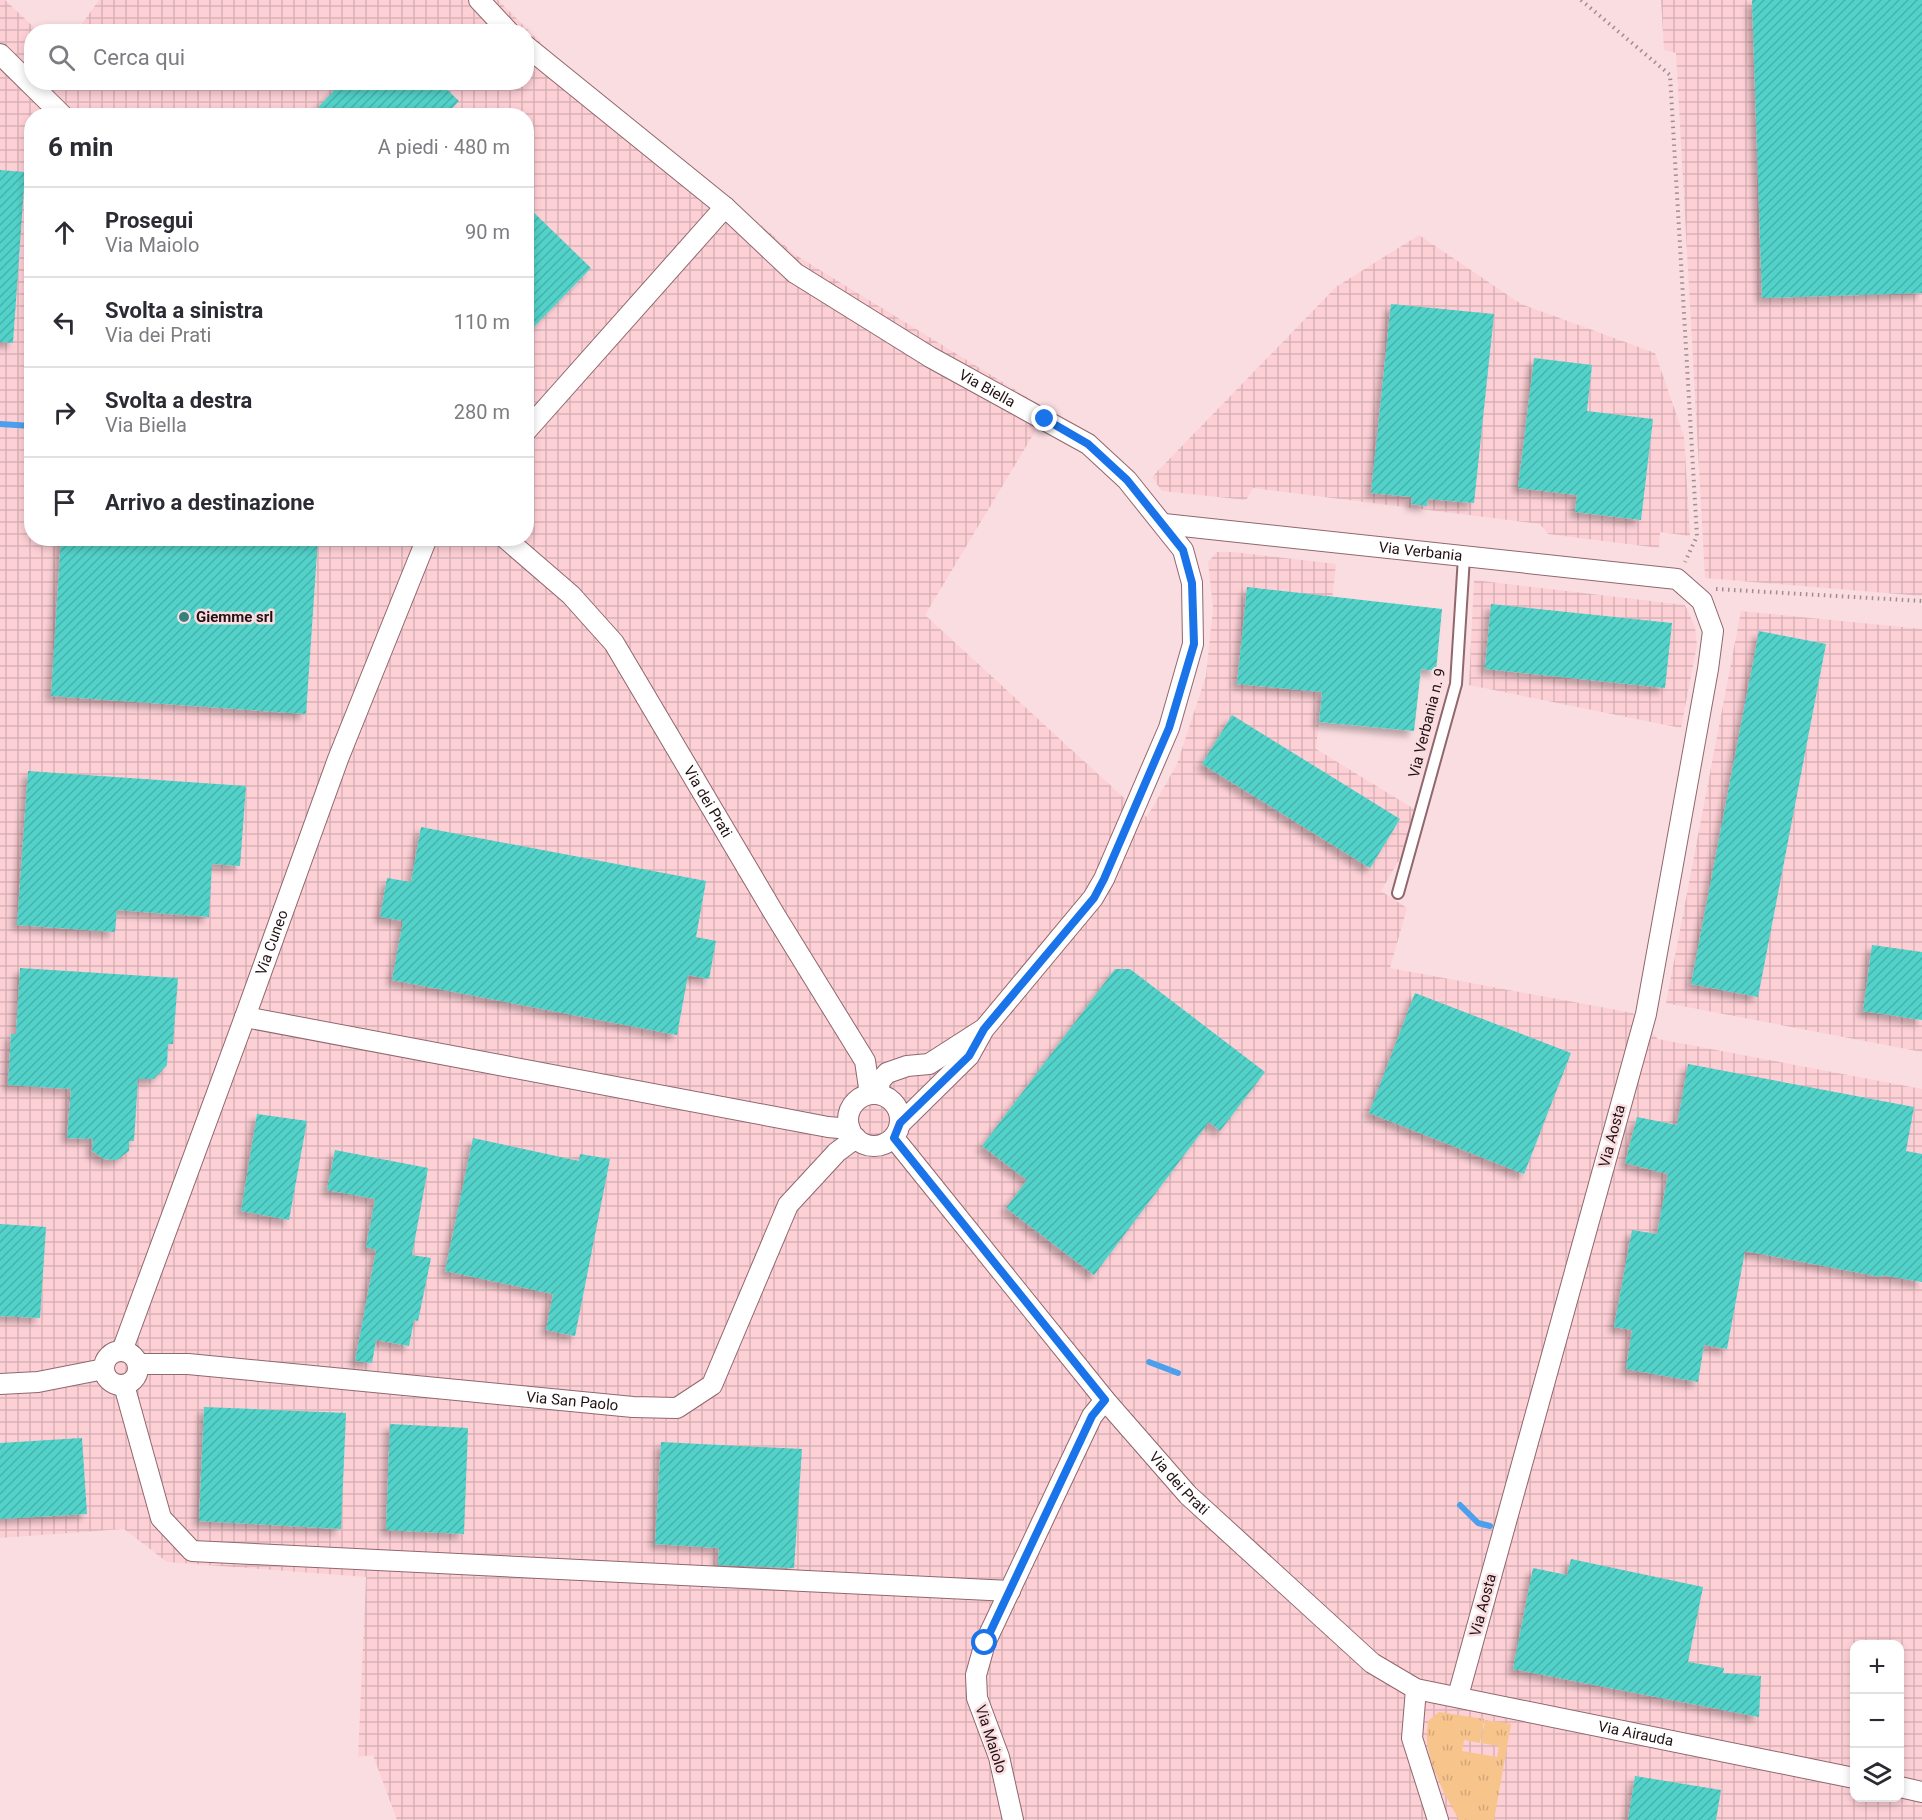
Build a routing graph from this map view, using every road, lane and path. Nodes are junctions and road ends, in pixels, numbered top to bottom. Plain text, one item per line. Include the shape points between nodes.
1 (479, 0) edge
2 (1581, 0) edge
3 (502, 24) edge
4 (534, 52) edge
5 (0, 54) edge
6 (24, 78) edge
7 (37, 90) edge
8 (55, 108) edge
9 (725, 207) junction
10 (534, 422) edge
11 (1164, 524) junction
12 (424, 546) edge
13 (514, 546) edge
14 (1464, 557) junction
15 (1677, 579) junction
16 (1702, 601) junction
17 (1922, 601) edge
18 (1398, 893) dead end
19 (245, 1017) junction
20 (984, 1029) junction
21 (874, 1094) junction
22 (897, 1130) junction
23 (853, 1134) junction
24 (122, 1351) junction
25 (138, 1364) junction
26 (104, 1369) junction
27 (0, 1384) edge
28 (124, 1385) junction
29 (1105, 1400) junction
30 (1010, 1591) junction
31 (1416, 1689) junction
32 (1458, 1696) junction
33 (1850, 1777) edge
34 (1904, 1788) edge
35 (1922, 1792) edge
36 (1013, 1820) edge
37 (1438, 1820) edge

1 - 3 street
2 - 15 path via 1670,75 1696,536
4 - 9 street, Via Biella
5 - 6 street
7 - 8 street
9 - 10 street
9 - 11 street, Via Biella via 795,273 930,357 1088,444 1127,480
11 - 14 street, Via Verbania
11 - 20 street, Via Biella via 1183,550 1192,583 1194,644 1169,728 1094,898
12 - 19 street, Via Cuneo via 338,759
13 - 21 street, Via dei Prati via 571,596 614,643 865,1060
14 - 15 street, Via Verbania
14 - 18 lane, Via Verbania n. 9 via 1456,684
15 - 16 street, Via Aosta
16 - 17 path via 1717,588
16 - 32 street, Via Aosta via 1713,631 1708,669 1646,1014
19 - 23 street
19 - 24 street, Via Cuneo
20 - 21 street, Via Biella via 929,1064 887,1072
20 - 22 street, Via Biella via 969,1056
21 - 22 street via 898,1107
21 - 23 street via 854,1103 848,1120
22 - 23 street via 887,1143 870,1146
22 - 29 street, Via dei Prati
23 - 25 street, Via San Paolo via 788,1205 712,1385 677,1408 621,1406 188,1364
24 - 25 street via 132,1354
24 - 26 street via 111,1354
25 - 28 street via 134,1380
26 - 27 street via 38,1382
26 - 28 street via 112,1383
28 - 30 street via 161,1518 192,1551
29 - 30 street, Via Maiolo via 1092,1416
29 - 31 street, Via dei Prati via 1188,1496 1372,1663
30 - 36 street, Via Maiolo via 985,1643 976,1676 977,1698 999,1756
31 - 32 street, Via Airauda
31 - 37 street via 1412,1738
32 - 33 street, Via Airauda
34 - 35 street

